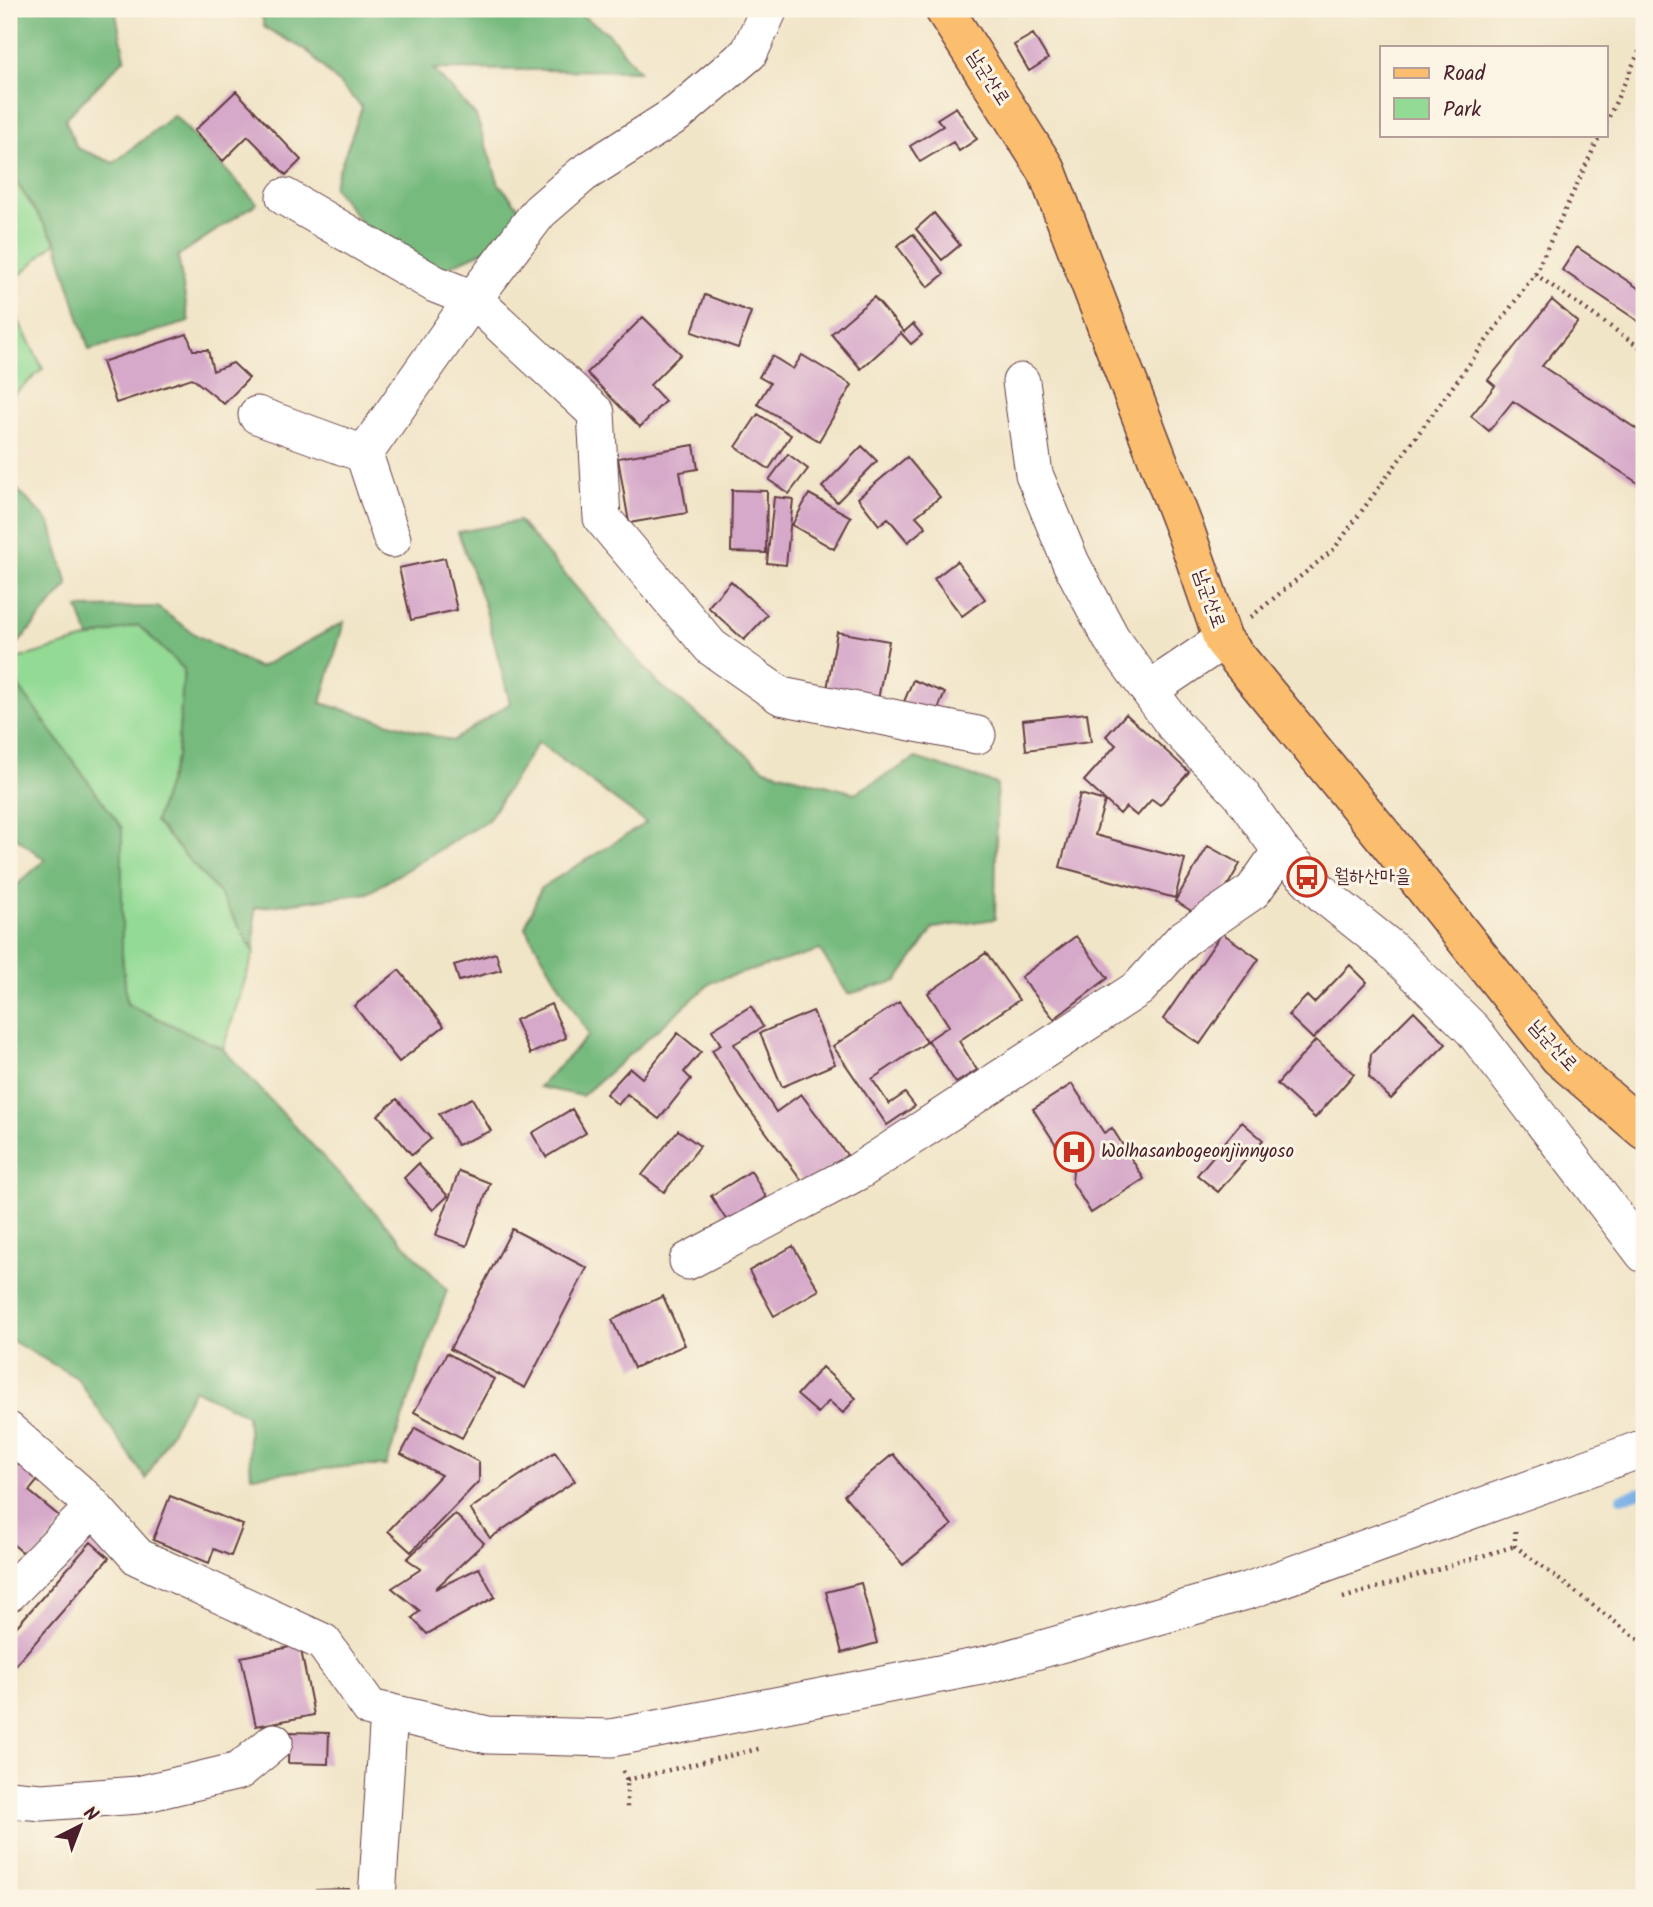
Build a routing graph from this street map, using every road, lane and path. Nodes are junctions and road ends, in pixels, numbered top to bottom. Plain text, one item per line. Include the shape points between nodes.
1 (769, 9) edge
2 (944, 9) edge
3 (1644, 41) edge
4 (1608, 119) edge
5 (1600, 136) edge
6 (285, 197) dead end
7 (1535, 274) junction
8 (473, 299) junction
9 (1644, 350) edge
10 (1021, 382) dead end
11 (257, 415) dead end
12 (364, 454) junction
13 (391, 539) dead end
14 (1223, 640) junction
15 (1149, 690) junction
16 (976, 735) dead end
17 (1281, 851) junction
18 (1644, 1130) edge
19 (1644, 1254) edge
20 (688, 1261) dead end
21 (9, 1431) edge
22 (1644, 1447) edge
23 (1514, 1496) junction
24 (94, 1507) junction
25 (9, 1593) edge
26 (1644, 1644) edge
27 (389, 1712) junction
28 (274, 1742) dead end
29 (9, 1776) edge
30 (25, 1800) edge
31 (377, 1898) edge

1 - 8 street via 749,53 677,114 583,174 539,212
2 - 14 main road, 남군산로 via 1047,171
3 - 4 path
5 - 7 path
6 - 8 street via 435,284
7 - 9 path
7 - 14 path via 1334,549
8 - 12 street
8 - 16 street via 596,413 602,518 711,647 780,696
10 - 15 street via 1039,487 1071,563 1111,638
11 - 12 street
12 - 13 street
14 - 15 street
14 - 18 main road, 남군산로 via 1559,1057
15 - 17 street via 1175,726 1240,793
17 - 19 street via 1473,1030
17 - 20 street via 1253,891 1183,939 1139,988 859,1171
21 - 24 street
22 - 23 street
23 - 26 path via 1515,1546
23 - 27 street via 1250,1590 986,1665 611,1738 488,1735
24 - 25 street
24 - 27 street via 138,1557 323,1642 370,1708
27 - 31 street
28 - 30 street via 239,1771 138,1795
29 - 30 street

